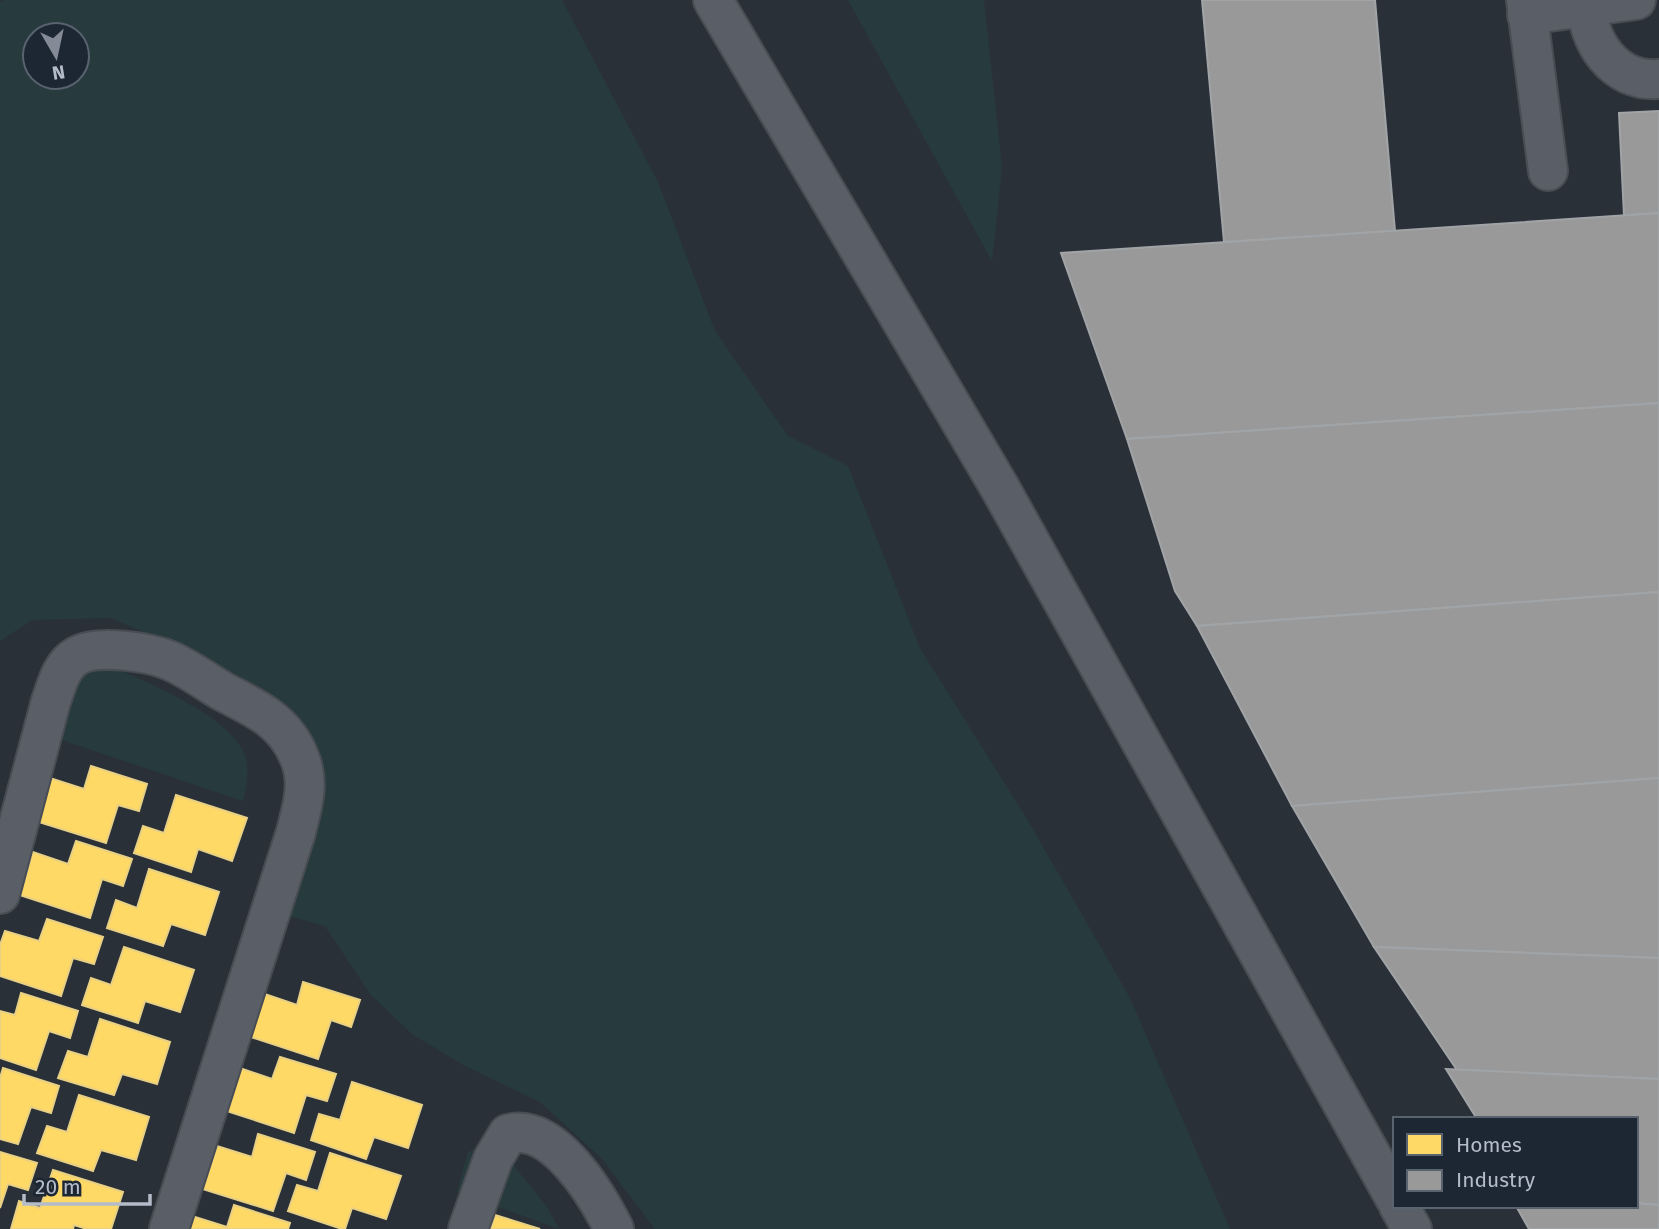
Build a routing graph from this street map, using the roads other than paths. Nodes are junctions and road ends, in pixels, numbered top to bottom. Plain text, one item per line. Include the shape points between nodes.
1 (713, 0) edge
2 (1636, 0) edge
3 (1586, 3) edge
4 (1527, 7) edge
5 (1659, 79) edge
6 (1548, 170) dead end
7 (0, 894) edge
8 (1393, 1194) edge
9 (1400, 1208) edge
10 (169, 1229) edge
11 (468, 1229) edge
12 (614, 1229) edge
13 (1412, 1229) edge

1 - 8 street via 1000,488
2 - 3 street
3 - 4 street
3 - 5 street via 1599,50 1620,71
4 - 6 street
7 - 10 street via 55,689 68,662 79,654 125,651 170,661 269,718 289,738 305,776 306,793
9 - 13 street
11 - 12 street via 493,1159 508,1133 516,1132 549,1143 570,1162

